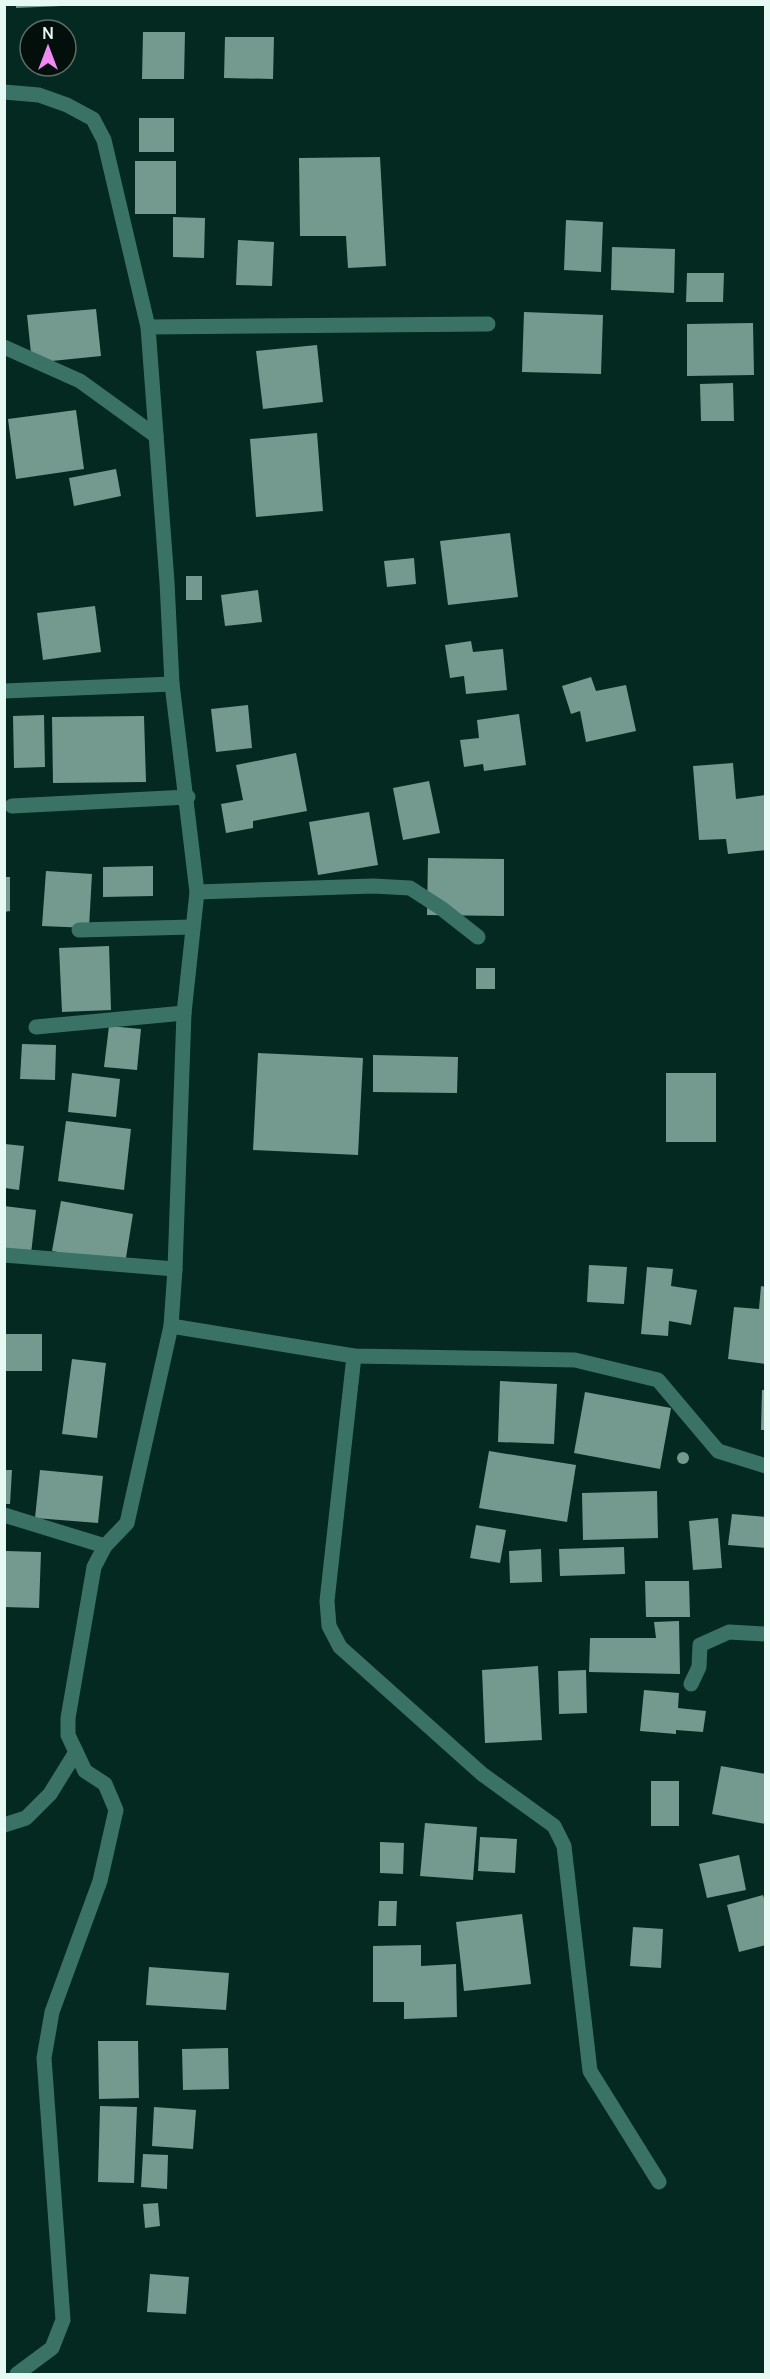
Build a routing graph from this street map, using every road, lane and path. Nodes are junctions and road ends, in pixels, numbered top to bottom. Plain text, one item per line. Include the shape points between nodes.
1 (4, 92) edge
2 (488, 324) dead end
3 (148, 327) junction
4 (4, 347) edge
5 (156, 436) junction
6 (172, 684) junction
7 (4, 691) edge
8 (188, 797) junction
9 (12, 806) dead end
10 (197, 892) junction
11 (192, 927) junction
12 (79, 930) dead end
13 (478, 937) dead end
14 (184, 1012) junction
15 (36, 1027) dead end
16 (4, 1255) edge
17 (175, 1269) junction
18 (171, 1326) junction
19 (354, 1356) junction
20 (765, 1466) edge
21 (4, 1515) edge
22 (105, 1546) junction
23 (765, 1634) edge
24 (691, 1684) dead end
25 (76, 1752) junction
26 (4, 1825) edge
27 (659, 2182) dead end
28 (18, 2374) edge

1 - 3 street via 39,95 93,119 104,140
2 - 3 street
3 - 5 street
4 - 5 street via 80,381
5 - 6 street
6 - 7 street
6 - 8 street
8 - 9 street
8 - 10 street
10 - 11 street
10 - 13 street via 410,888
11 - 12 street
11 - 14 street
14 - 15 street
14 - 17 street
16 - 17 street
17 - 18 street
18 - 19 street
18 - 22 street via 127,1523
19 - 20 street via 575,1360 658,1380 718,1451
19 - 27 street via 327,1601 329,1626 340,1647 482,1774 554,1826 564,1846 590,2071
21 - 22 street
22 - 25 street via 94,1567 68,1718 68,1735
23 - 24 street via 729,1632 700,1645 699,1667
25 - 26 street via 50,1794 26,1818
25 - 28 street via 85,1771 105,1784 116,1810 100,1881 52,2012 44,2058 63,2320 52,2348

